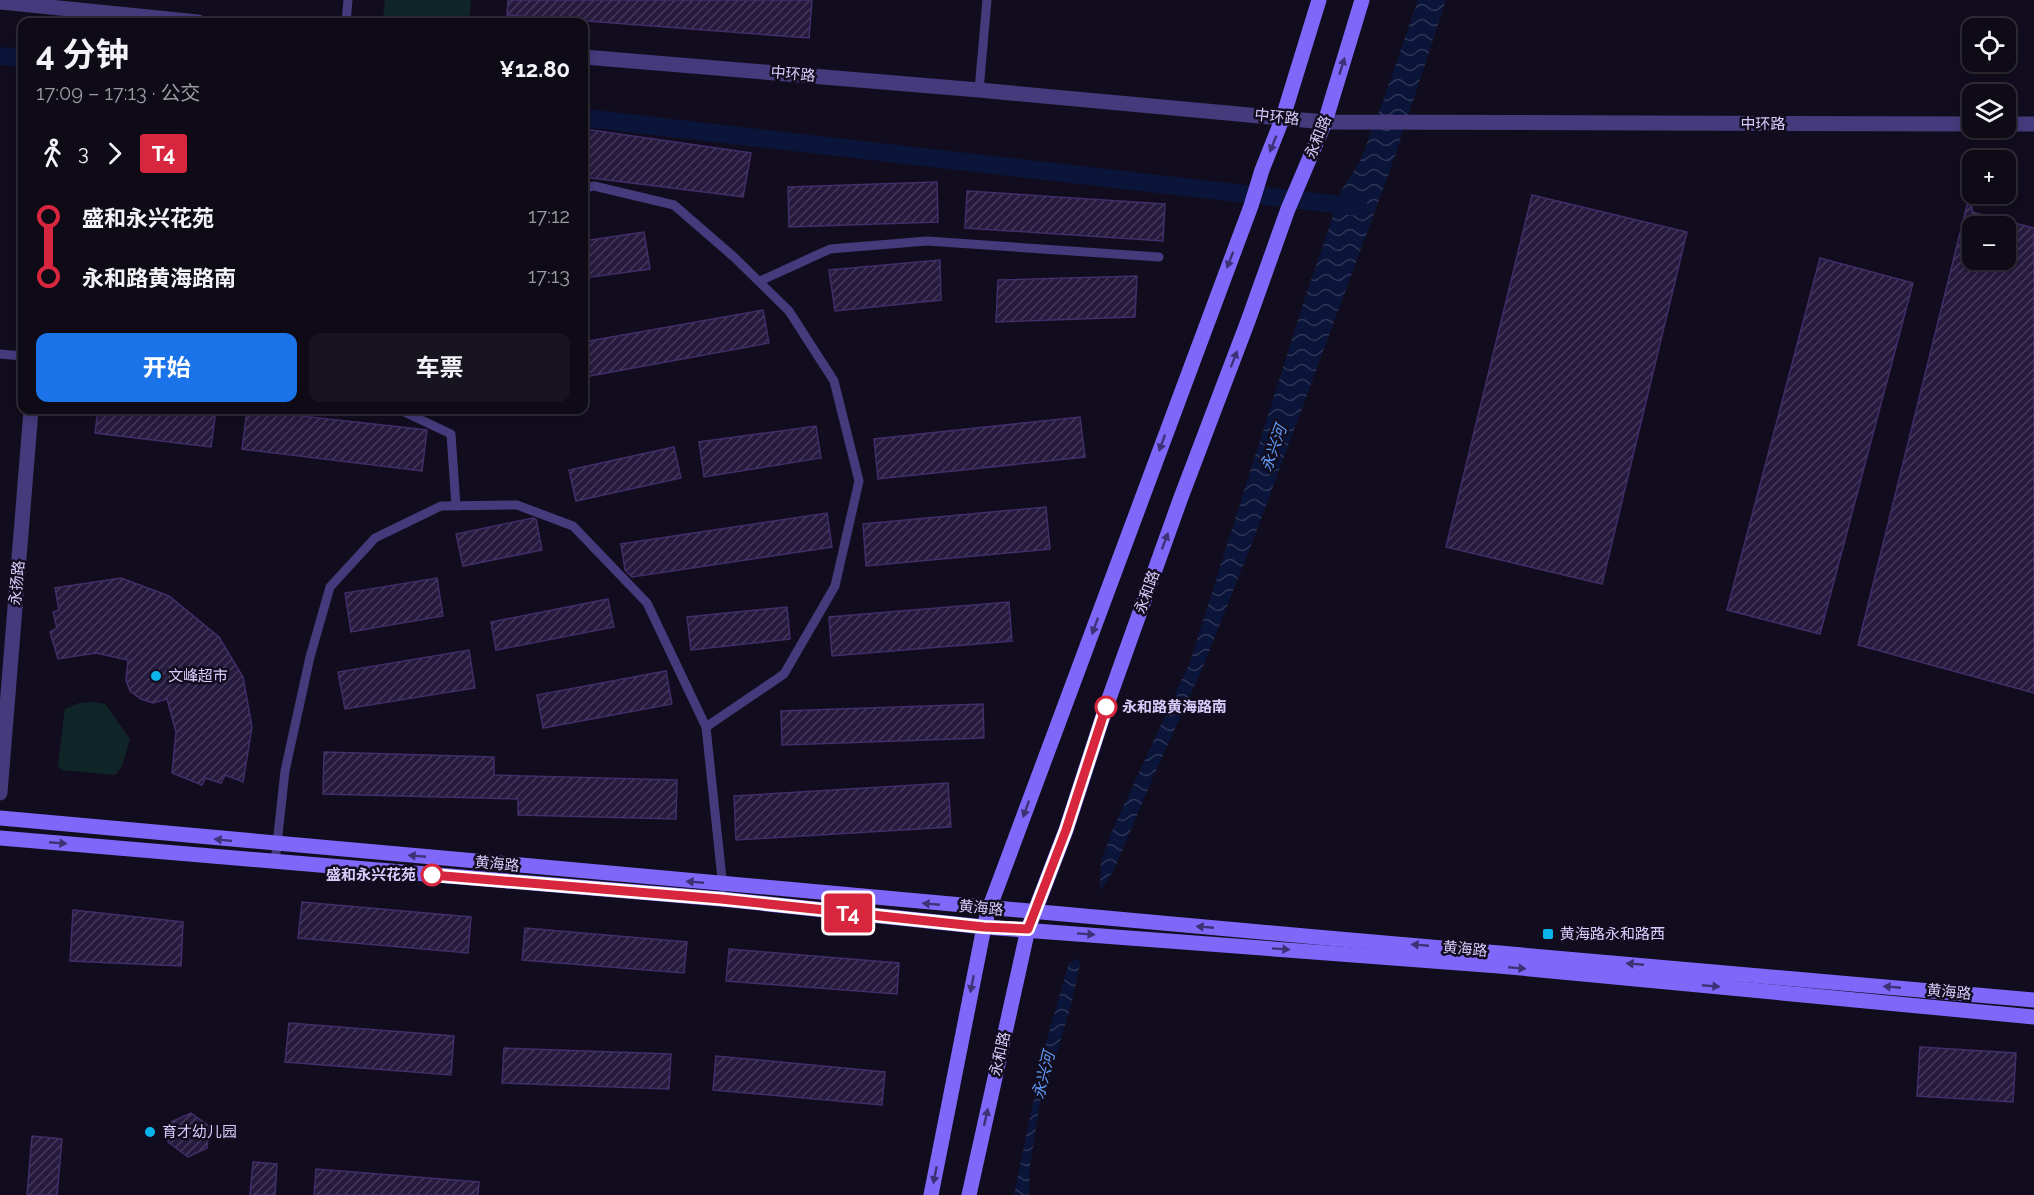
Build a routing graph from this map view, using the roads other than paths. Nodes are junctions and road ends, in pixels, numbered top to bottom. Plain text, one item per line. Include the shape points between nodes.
1 (348, 0) edge
2 (987, 0) edge
3 (1319, 0) edge
4 (1362, 0) edge
5 (0, 2) edge
6 (69, 11) edge
7 (151, 18) edge
8 (346, 18) edge
9 (588, 57) edge
10 (979, 90) junction
11 (1283, 117) junction
12 (1325, 122) junction
13 (1962, 124) edge
14 (2016, 124) edge
15 (2034, 124) edge
16 (588, 187) edge
17 (1159, 257) dead end
18 (760, 281) junction
19 (0, 354) edge
20 (18, 356) edge
21 (31, 414) edge
22 (408, 414) edge
23 (456, 506) junction
24 (706, 727) junction
25 (0, 793) edge
26 (0, 818) edge
27 (0, 838) edge
28 (277, 845) junction
29 (274, 861) junction
30 (722, 892) junction
31 (989, 909) junction
32 (1034, 913) junction
33 (984, 927) junction
34 (1028, 929) junction
35 (2034, 1000) edge
36 (2034, 1017) edge
37 (931, 1195) edge
38 (969, 1195) edge

1 - 8 lane
2 - 10 lane
3 - 11 main road
12 -> 4 main road, 永和路
5 - 6 street
6 - 7 street
9 - 10 street, 中环路
10 - 11 street, 中环路
11 - 12 street, 中环路
11 -> 31 main road
12 - 13 street, 中环路
32 -> 12 main road, 永和路 via 1180,500 1288,208
14 - 15 street
16 - 18 lane via 674,205
17 - 18 lane via 927,241 830,249
18 - 24 lane via 789,310 834,381 859,481 835,586 784,674
19 - 20 lane
21 - 25 street, 永扬路
22 - 23 lane via 451,434
23 - 24 lane via 517,505 573,526 647,603
23 - 28 lane via 441,506 375,538 330,586 285,771
24 - 30 lane
28 -> 26 main road, 黄海路
27 -> 29 main road, 黄海路
28 - 29 lane
30 -> 28 main road, 黄海路
29 - 30 main road, 黄海路
31 -> 30 main road, 黄海路
30 - 33 main road, 黄海路
31 - 32 main road, 黄海路
31 - 33 main road
32 - 34 main road, 永和路
35 -> 32 main road, 黄海路
33 - 34 main road, 黄海路
33 -> 37 main road
34 -> 36 main road, 黄海路 via 1499,966
38 -> 34 main road, 永和路

